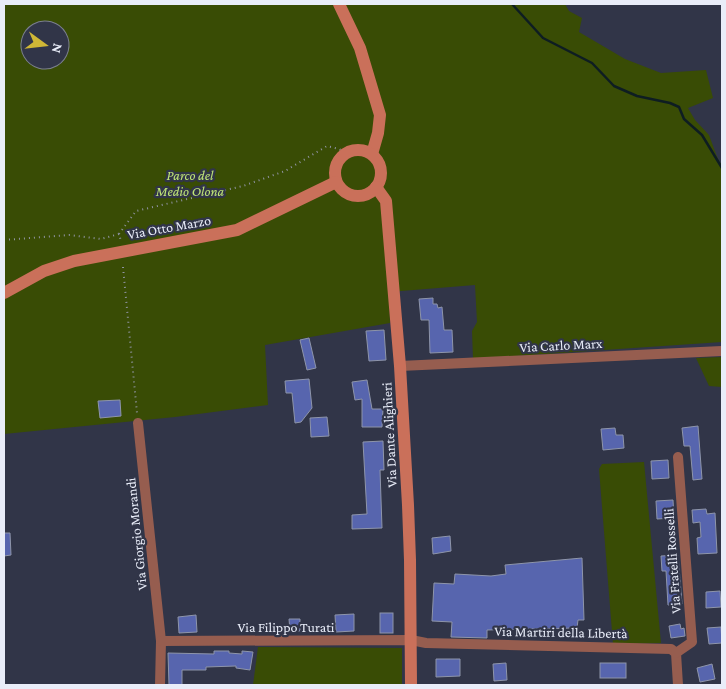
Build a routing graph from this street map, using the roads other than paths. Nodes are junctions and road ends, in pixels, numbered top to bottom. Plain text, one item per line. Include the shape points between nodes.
1 (339, 4) edge
2 (372, 154) junction
3 (336, 182) junction
4 (376, 187) junction
5 (4, 293) edge
6 (722, 351) edge
7 (400, 366) junction
8 (138, 423) road end
9 (678, 458) dead end
10 (411, 640) junction
11 (161, 641) junction
12 (676, 653) junction
13 (160, 685) edge
14 (411, 685) edge
15 (678, 685) edge

1 - 2 street via 360,48 380,115
2 - 3 street via 364,150 345,153 334,171
2 - 4 street via 380,164 381,176
3 - 4 street via 355,196 367,194
3 - 5 street, Via Otto Marzo via 237,230 59,265
4 - 7 street, Via Dante Alighieri via 386,201
6 - 7 street, Via Carlo Marx
7 - 10 street, Via Dante Alighieri
8 - 11 street, Via Giorgio Morandi
9 - 12 street, Via Fratelli Rosselli via 692,642
10 - 11 street, Via Filippo Turati
10 - 12 street, Via Martiri della Libertà via 672,649
10 - 14 street, Via Dante Alighieri
11 - 13 street, Via Giorgio Morandi
12 - 15 street

